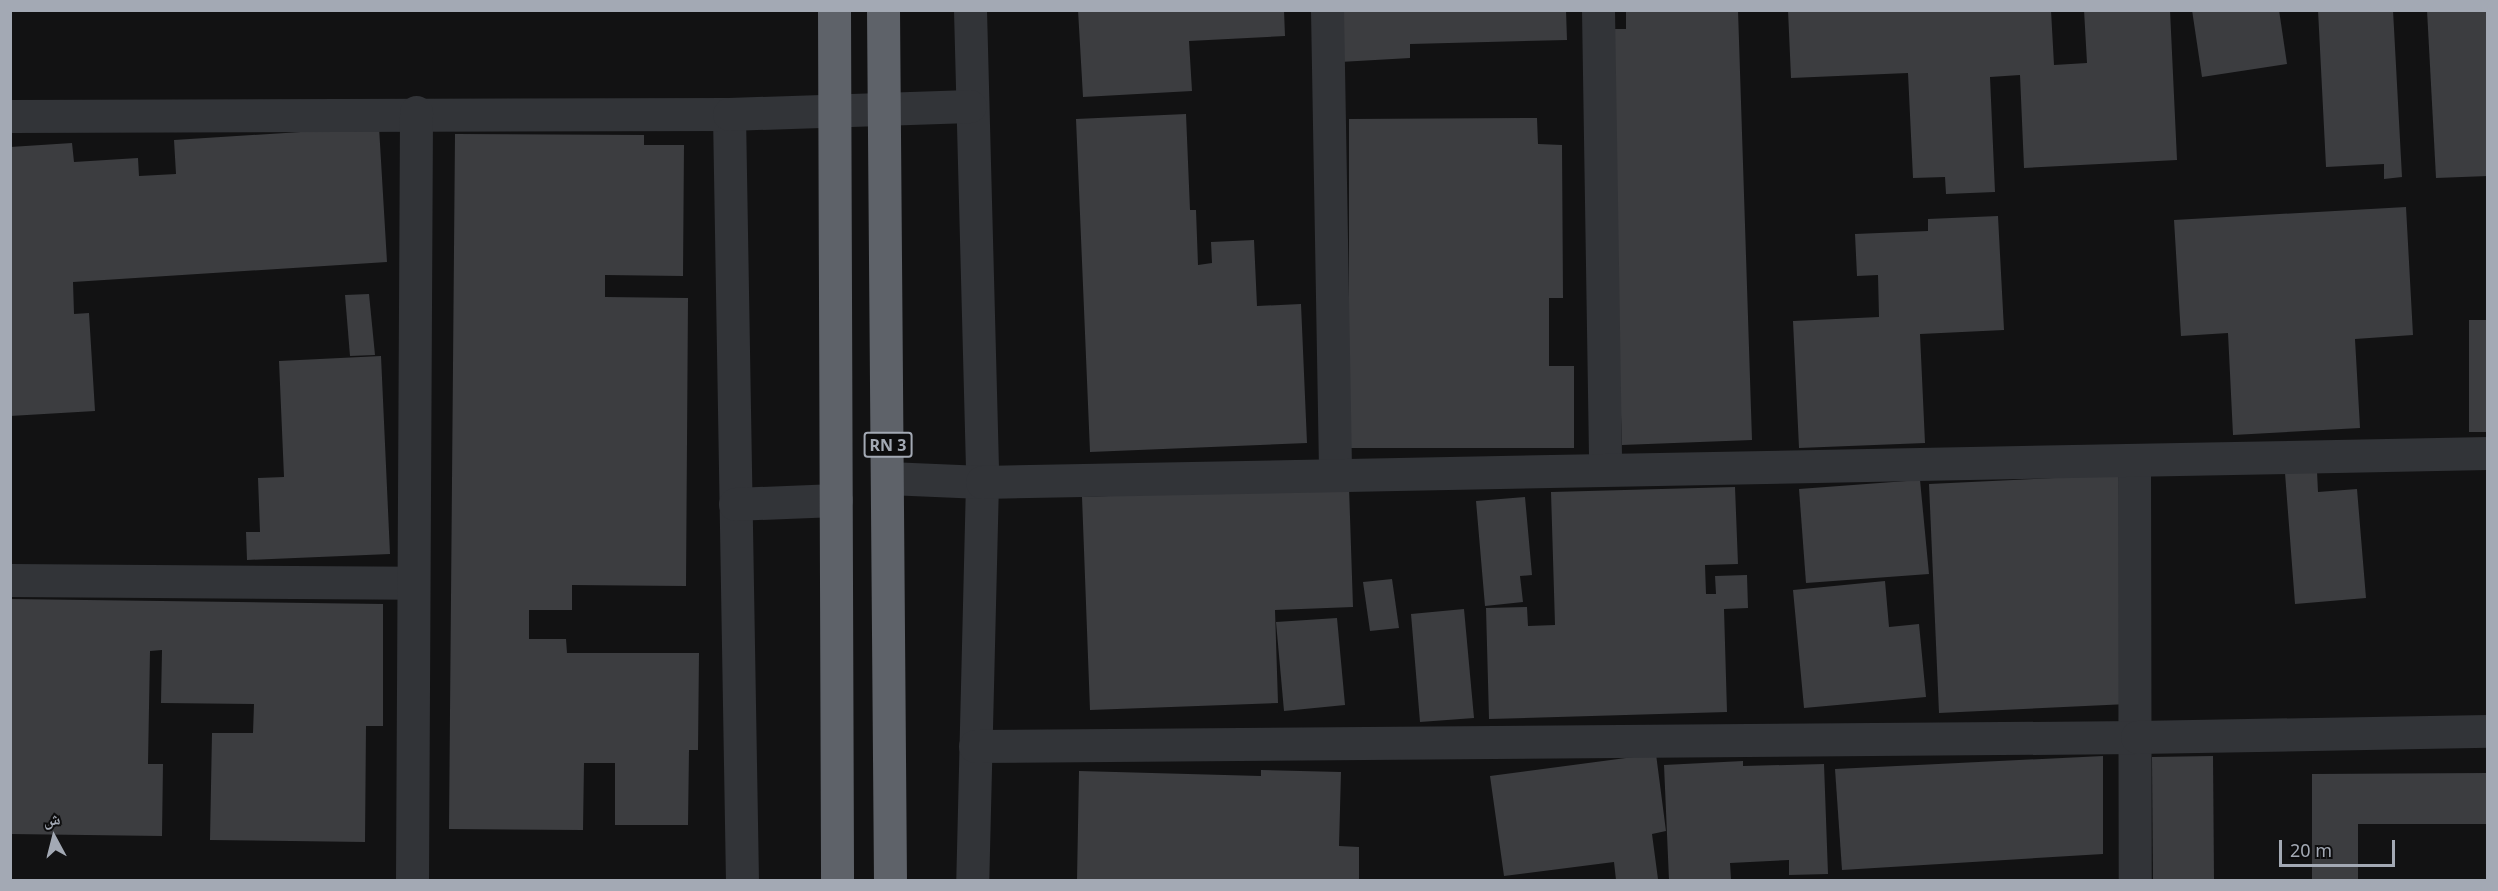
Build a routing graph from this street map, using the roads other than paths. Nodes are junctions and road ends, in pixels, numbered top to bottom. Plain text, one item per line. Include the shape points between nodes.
1 (834, 10) edge
2 (883, 10) edge
3 (970, 10) edge
4 (1327, 10) edge
5 (1598, 10) edge
6 (970, 106) junction
7 (885, 109) junction
8 (836, 111) junction
9 (416, 112) junction
10 (729, 114) junction
11 (10, 116) edge
12 (2487, 453) edge
13 (2134, 460) junction
14 (1605, 470) junction
15 (1335, 475) junction
16 (888, 478) junction
17 (981, 482) junction
18 (836, 500) junction
19 (735, 504) junction
20 (10, 580) edge
21 (412, 583) junction
22 (2487, 731) edge
23 (2137, 737) junction
24 (975, 746) junction
25 (412, 880) edge
26 (742, 880) edge
27 (837, 880) edge
28 (890, 880) edge
29 (972, 880) edge
30 (2135, 880) edge

1 - 8 highway, RN 3
2 - 7 highway, RN 3
3 - 6 street
4 - 15 street
5 - 14 street
6 - 7 street
6 - 17 street
7 - 8 street
7 - 16 highway, RN 3
8 - 10 street
8 - 18 highway, RN 3
9 - 10 street
9 - 11 street
9 - 21 street
10 - 19 street
12 - 13 street
13 - 14 street
13 - 23 street
14 - 15 street
15 - 17 street
16 - 17 street
16 - 28 highway, RN 3
17 - 24 street
18 - 19 street
18 - 27 highway, RN 3
19 - 26 street
20 - 21 street
21 - 25 street
22 - 23 street
23 - 24 street
23 - 30 street
24 - 29 street

